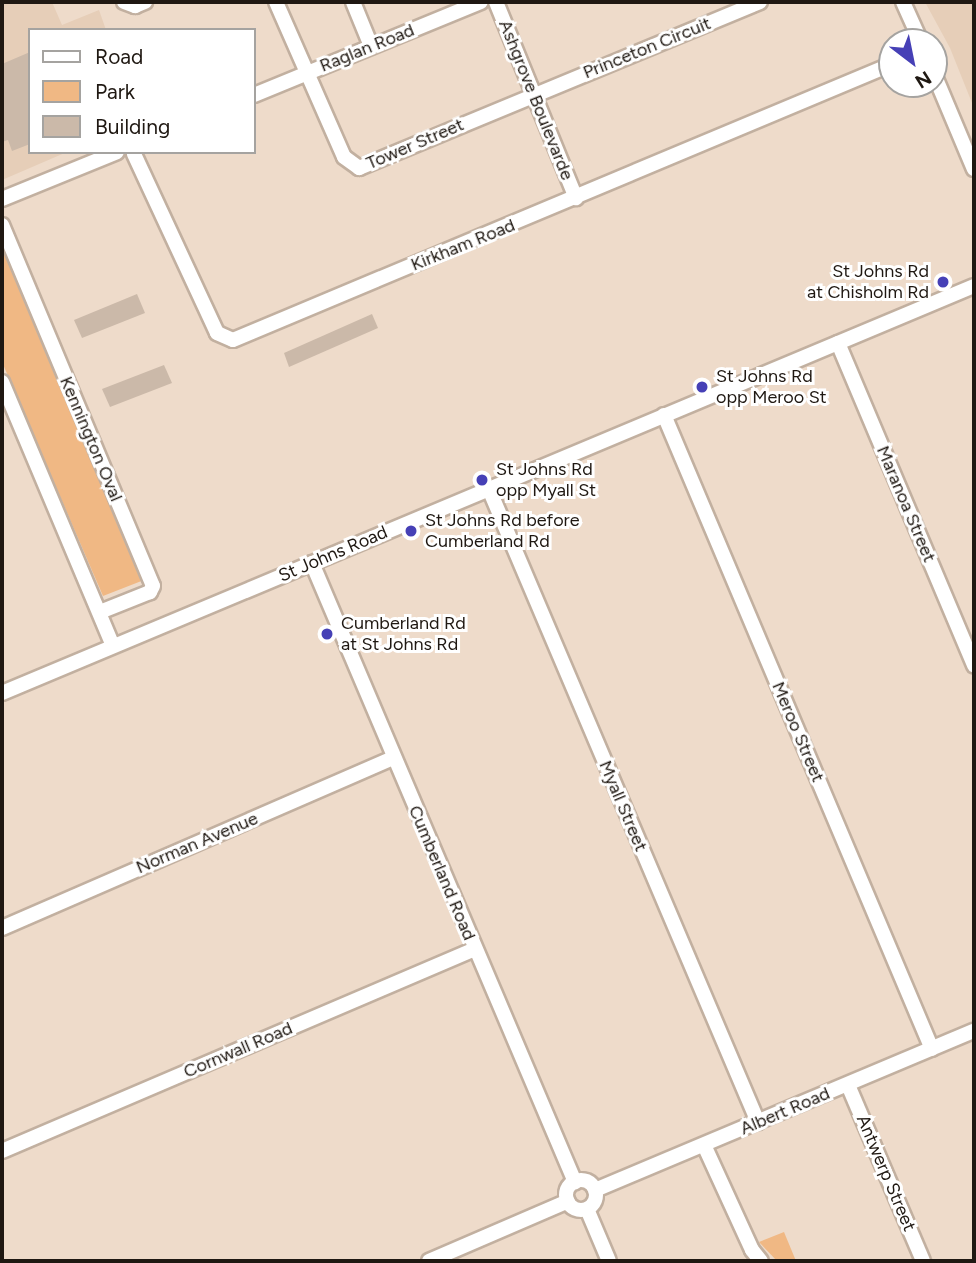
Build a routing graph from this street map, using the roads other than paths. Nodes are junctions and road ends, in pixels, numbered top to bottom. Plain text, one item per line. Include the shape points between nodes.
1 (124, 2) edge
2 (145, 2) edge
3 (276, 2) edge
4 (353, 2) edge
5 (481, 2) edge
6 (496, 2) edge
7 (760, 2) edge
8 (903, 2) edge
9 (445, 8) edge
10 (914, 28) edge
11 (371, 46) junction
12 (878, 70) edge
13 (306, 73) junction
14 (256, 94) edge
15 (534, 94) junction
16 (944, 98) edge
17 (124, 154) edge
18 (128, 154) edge
19 (974, 169) edge
20 (576, 198) junction
21 (2, 199) edge
22 (3, 234) edge
23 (974, 286) edge
24 (838, 343) junction
25 (2, 382) edge
26 (664, 415) junction
27 (489, 489) junction
28 (312, 563) junction
29 (100, 612) junction
30 (113, 646) junction
31 (974, 665) edge
32 (2, 693) edge
33 (393, 758) junction
34 (2, 928) edge
35 (475, 949) junction
36 (974, 1031) edge
37 (932, 1049) junction
38 (848, 1085) junction
39 (758, 1122) junction
40 (704, 1145) junction
41 (2, 1151) edge
42 (575, 1182) junction
43 (595, 1190) junction
44 (568, 1201) junction
45 (587, 1209) junction
46 (429, 1261) edge
47 (610, 1261) edge
48 (761, 1261) edge
49 (923, 1261) edge

1 - 2 street via 135,6
3 - 13 street
4 - 11 street
5 - 9 street, Raglan Road
6 - 15 street, Ashgrove Boulevarde
7 - 15 street, Princeton Circuit
8 - 10 street
9 - 11 street, Raglan Road
11 - 13 street, Raglan Road
12 - 20 street, Kirkham Road
13 - 14 street, Raglan Road
13 - 15 street, Tower Street via 344,157 359,168
15 - 20 street, Ashgrove Boulevarde
16 - 19 street
17 - 21 street
18 - 20 street, Kirkham Road via 224,340
22 - 29 street, Kennington Oval via 153,586 150,592
23 - 24 street, St Johns Road
24 - 26 street, St Johns Road
24 - 31 street, Maranoa Street
25 - 29 street
26 - 27 street, St Johns Road
26 - 37 street, Meroo Street
27 - 28 street, St Johns Road
27 - 39 street, Myall Street
28 - 30 street, St Johns Road
28 - 33 street, Cumberland Road
29 - 30 street
30 - 32 street, St Johns Road
33 - 34 street, Norman Avenue
33 - 35 street, Cumberland Road
35 - 41 street, Cornwall Road
35 - 42 street, Cumberland Road
36 - 37 street, Albert Road
37 - 38 street, Albert Road
38 - 39 street, Albert Road
38 - 49 street, Antwerp Street
39 - 40 street, Albert Road
40 - 43 street, Albert Road
40 - 48 street
42 - 43 street via 588,1182
42 - 44 street via 567,1192
43 - 45 street via 594,1202
44 - 45 street via 575,1209
44 - 46 street
45 - 47 street

